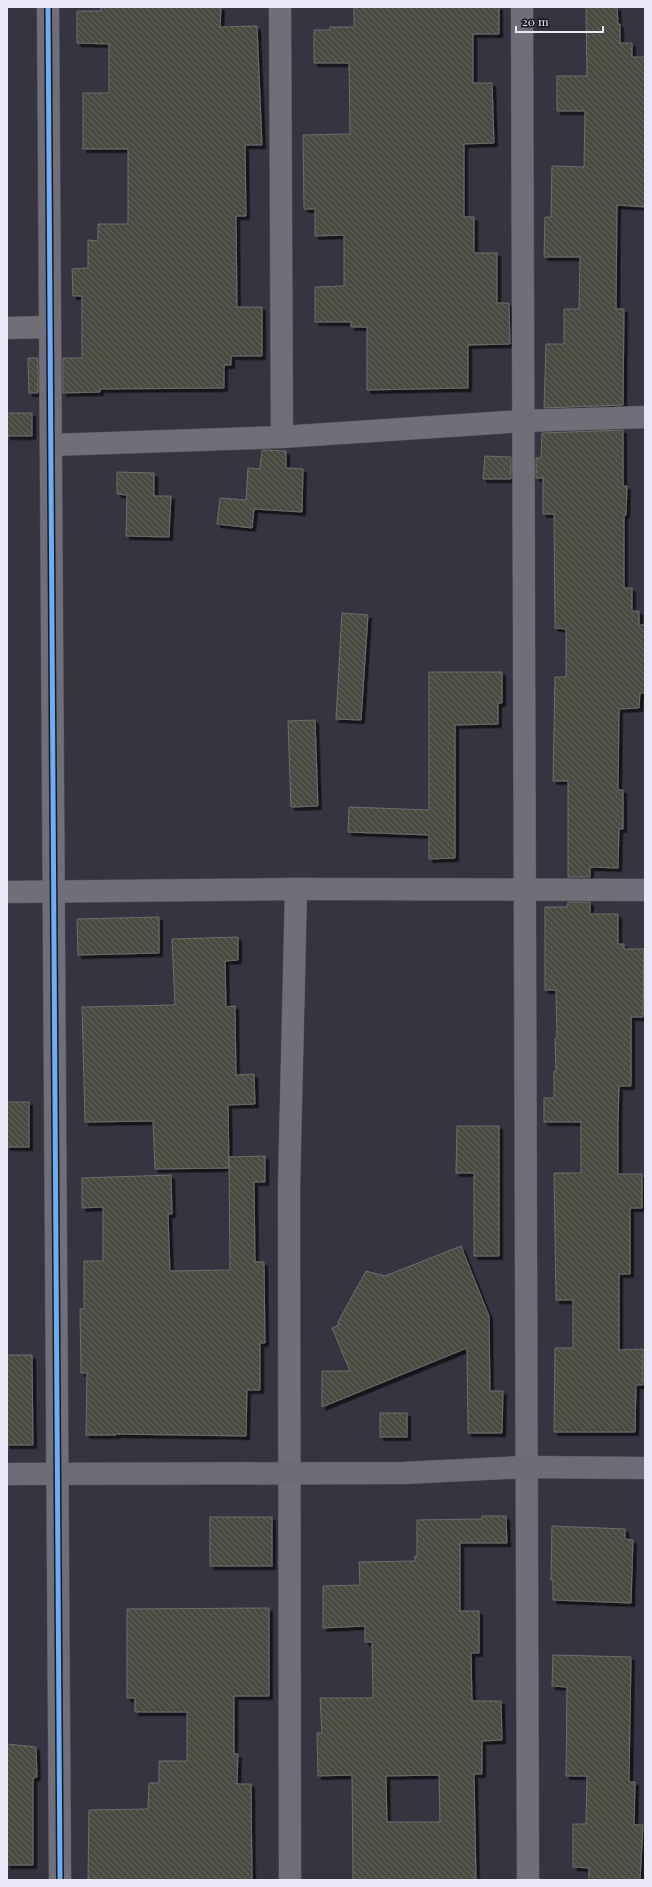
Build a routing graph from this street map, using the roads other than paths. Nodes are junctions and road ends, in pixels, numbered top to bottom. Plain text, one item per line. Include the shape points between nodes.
1 (48, 7) edge
2 (280, 7) edge
3 (522, 7) edge
4 (50, 326) junction
5 (7, 328) edge
6 (645, 417) edge
7 (523, 421) junction
8 (282, 437) junction
9 (51, 445) junction
10 (524, 888) junction
11 (296, 889) junction
12 (645, 890) edge
13 (54, 891) junction
14 (7, 892) edge
15 (526, 1467) junction
16 (645, 1468) edge
17 (290, 1473) junction
18 (7, 1474) edge
19 (58, 1474) junction
20 (60, 1880) edge
21 (290, 1880) edge
22 (528, 1880) edge

1 - 4 street
2 - 8 street
3 - 7 street
4 - 5 street
4 - 9 street
6 - 7 street
7 - 8 street
7 - 10 street
8 - 9 street
9 - 13 street
10 - 11 street
10 - 12 street
10 - 15 street
11 - 13 street
11 - 17 street via 289,1188
13 - 14 street
13 - 19 street
15 - 16 street
15 - 17 street
15 - 22 street
17 - 19 street
17 - 21 street
18 - 19 street
19 - 20 street

